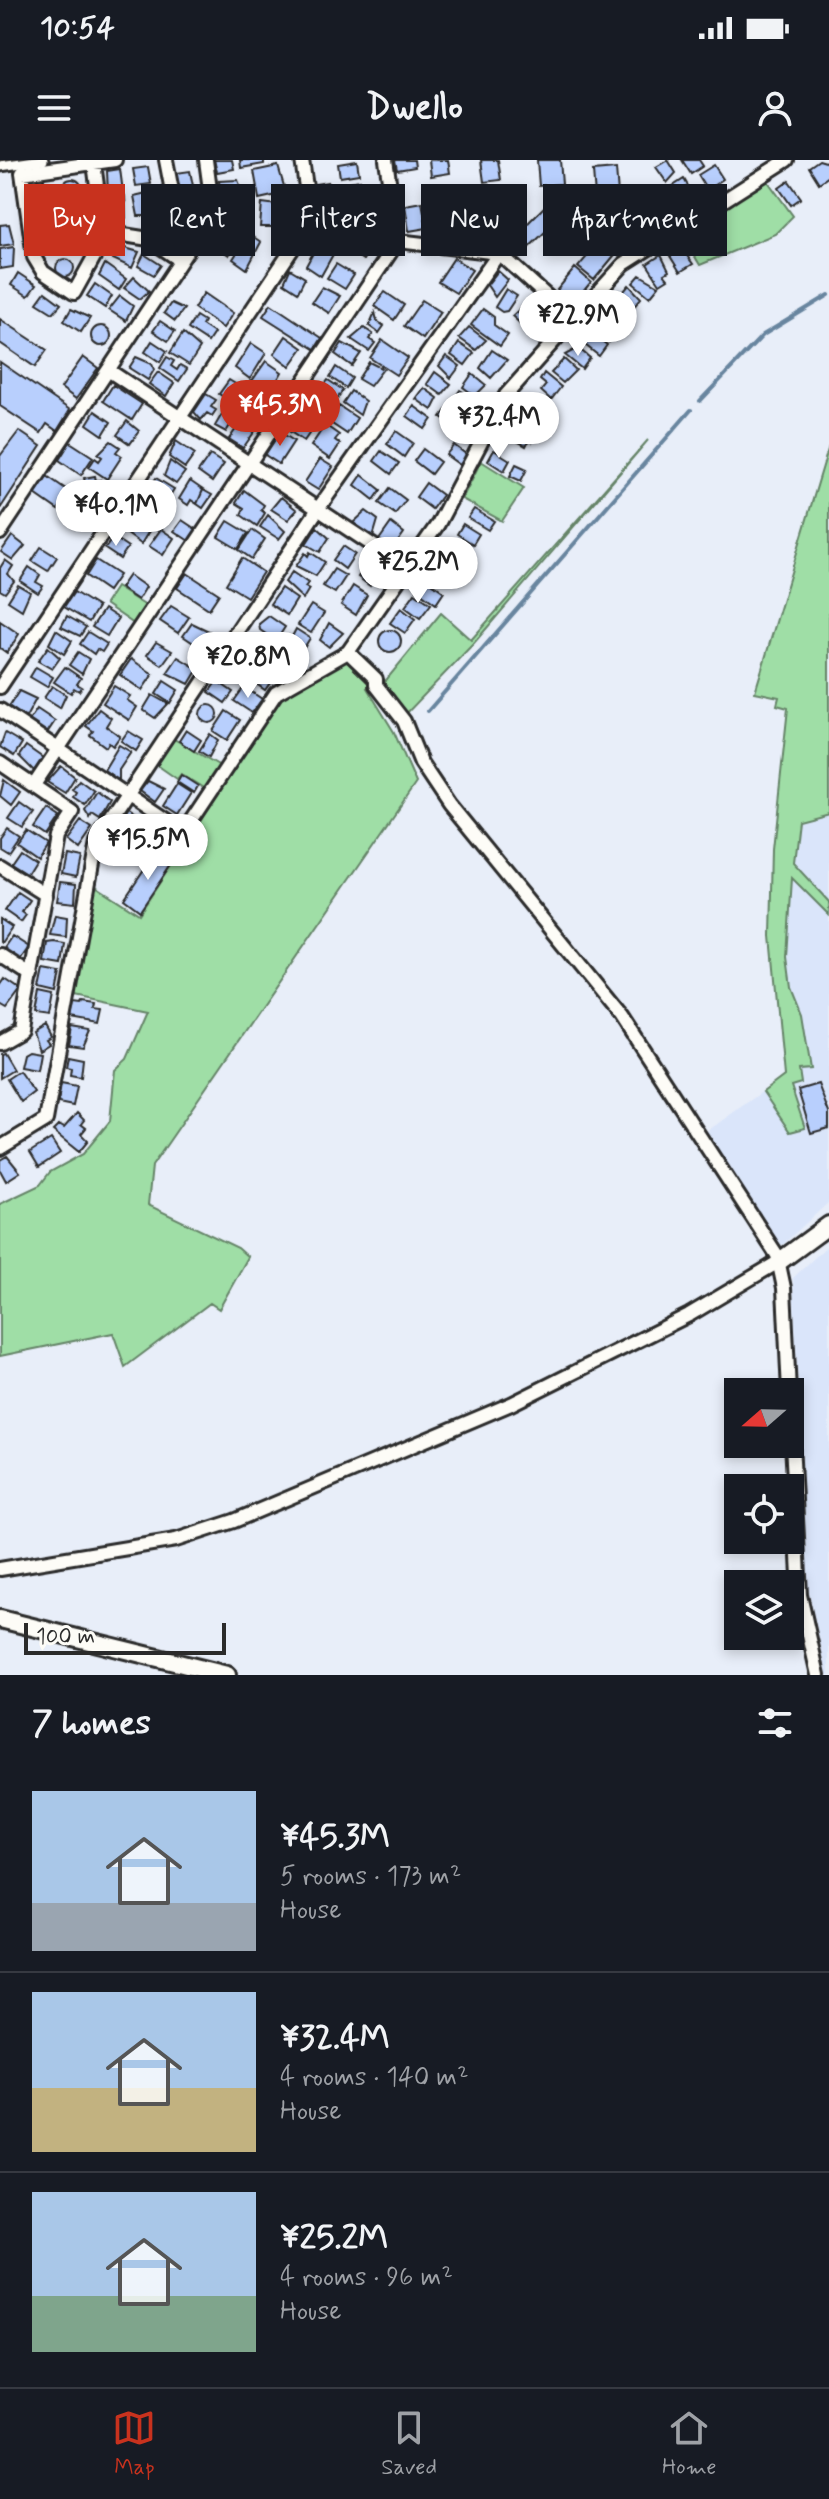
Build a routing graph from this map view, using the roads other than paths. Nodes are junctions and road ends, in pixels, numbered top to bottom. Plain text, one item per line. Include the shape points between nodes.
1 (43, 160) edge
2 (115, 160) edge
3 (166, 160) edge
4 (206, 160) edge
5 (302, 160) edge
6 (386, 160) edge
7 (787, 160) edge
8 (94, 163) junction
9 (0, 166) edge
10 (97, 184) edge
11 (171, 184) edge
12 (390, 184) edge
13 (24, 187) edge
14 (34, 256) edge
15 (97, 256) edge
16 (174, 256) edge
17 (388, 256) edge
18 (497, 256) edge
19 (502, 256) edge
20 (180, 260) junction
21 (573, 320) junction
22 (108, 370) junction
23 (179, 418) junction
24 (249, 464) junction
25 (318, 509) junction
26 (0, 533) edge
27 (407, 568) junction
28 (348, 652) junction
29 (0, 687) edge
30 (0, 710) edge
31 (59, 750) junction
32 (0, 763) edge
33 (34, 785) junction
34 (128, 796) junction
35 (0, 866) edge
36 (46, 895) junction
37 (0, 955) edge
38 (32, 976) junction
39 (0, 1043) edge
40 (0, 1148) edge
41 (829, 1225) edge
42 (780, 1261) junction
43 (788, 1378) edge
44 (793, 1458) edge
45 (0, 1569) edge
46 (0, 1619) edge
47 (227, 1675) edge
48 (818, 1675) edge

1 - 9 street
2 - 8 street
3 - 11 street
4 - 20 street via 213,212
5 - 23 street via 311,221
6 - 12 street
7 - 21 street via 624,264
8 - 10 street
8 - 13 street via 22,173
14 - 15 street via 43,272 74,293
16 - 20 street
17 - 24 street
18 - 25 street
19 - 21 street
20 - 22 street
21 - 27 street via 506,395 438,524
22 - 23 street
22 - 26 street
23 - 24 street
23 - 29 street
24 - 25 street
24 - 31 street
25 - 27 street
25 - 34 street
27 - 28 street
28 - 34 street via 276,693 183,833
28 - 42 street via 376,679 404,721 421,763 449,805 622,1017
30 - 31 street
31 - 33 street
31 - 34 street
32 - 33 street
33 - 36 street via 72,812 56,836
34 - 40 street via 96,843 46,1120
35 - 36 street
36 - 38 street
37 - 38 street
38 - 39 street via 21,1031
41 - 42 street
42 - 43 street
42 - 45 street via 689,1315 511,1404 234,1521 176,1540
44 - 48 street via 800,1595
46 - 47 street

